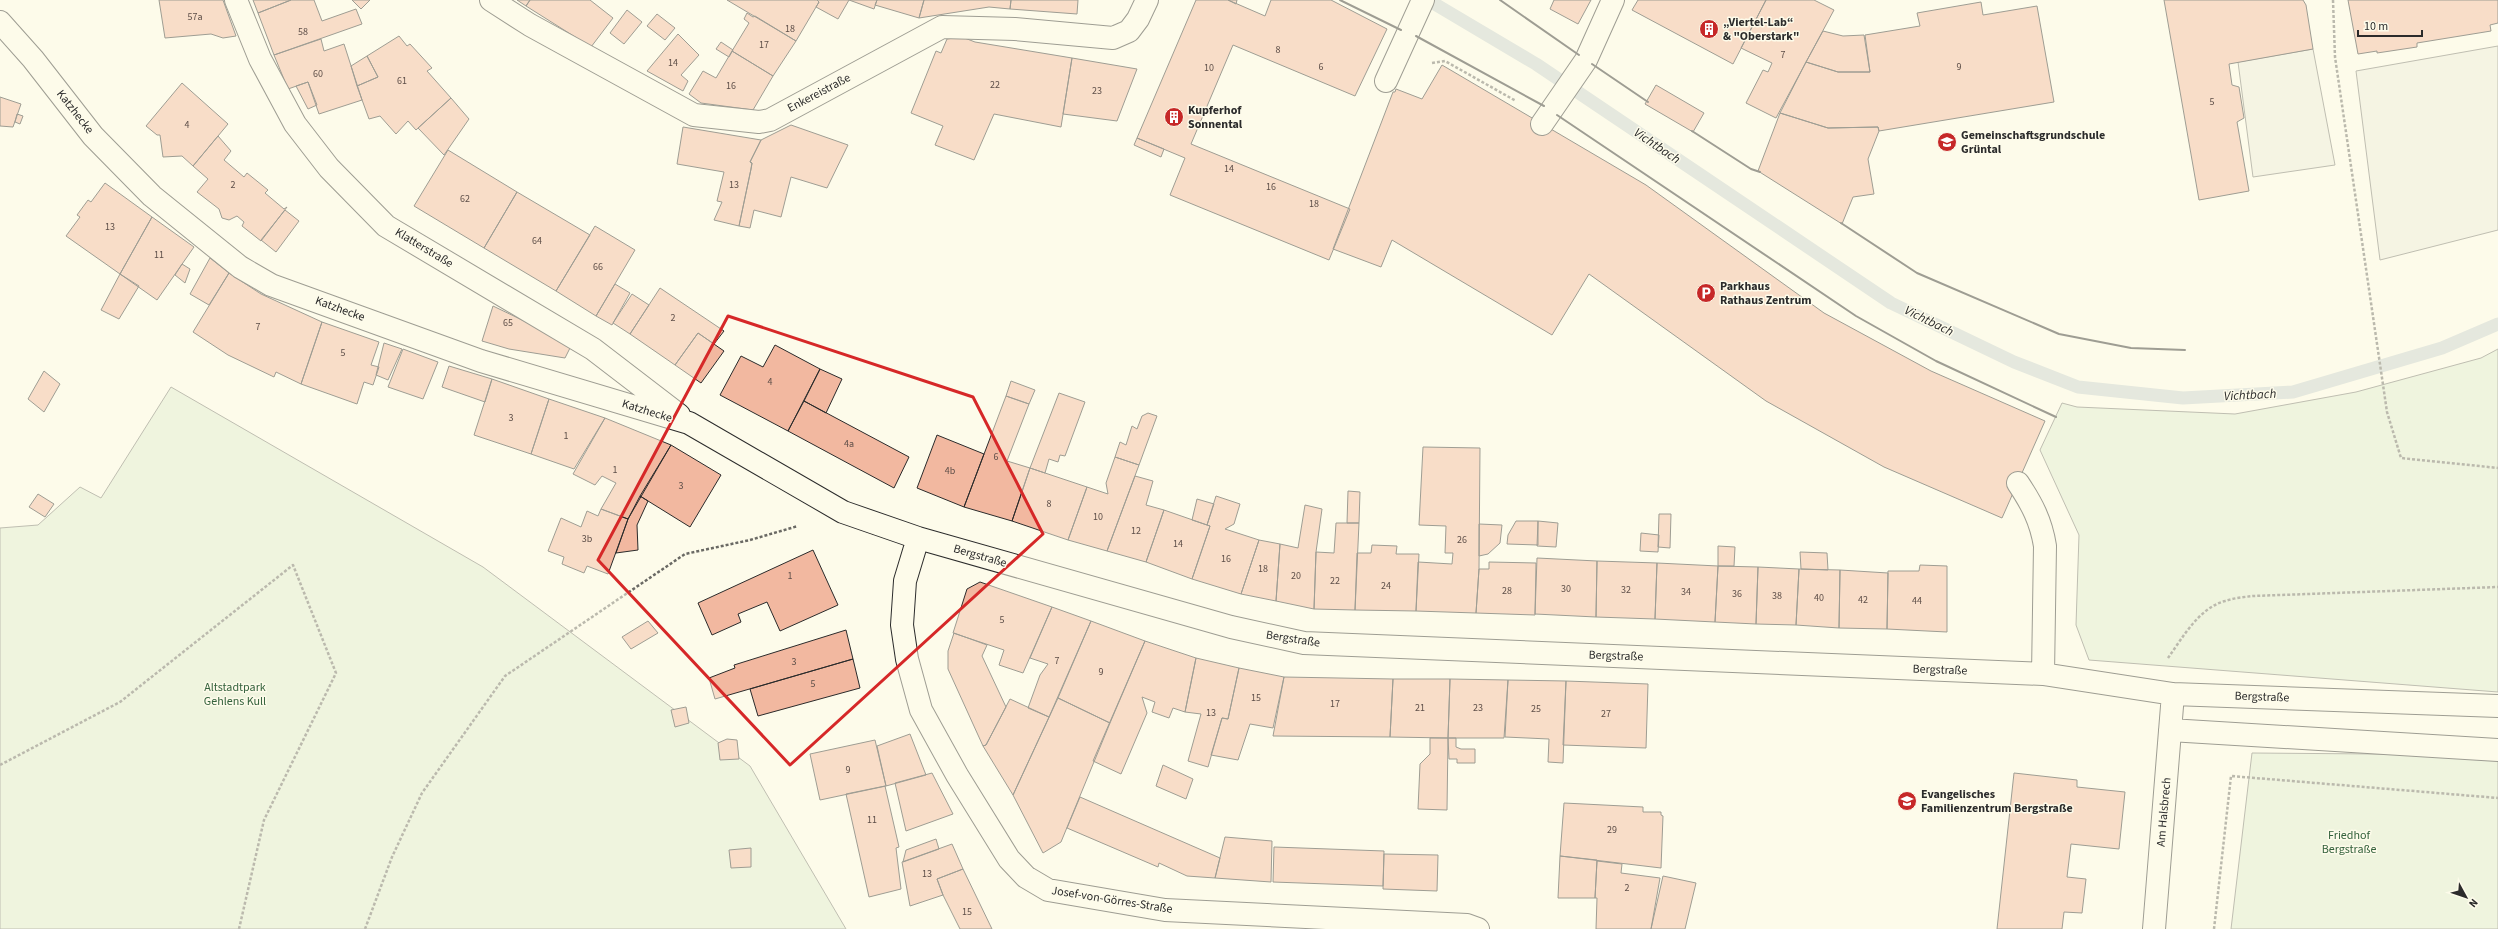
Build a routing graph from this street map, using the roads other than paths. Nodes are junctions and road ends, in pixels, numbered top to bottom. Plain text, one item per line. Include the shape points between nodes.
1 (236, 0) edge
2 (492, 0) edge
3 (1147, 0) edge
4 (1423, 0) edge
5 (1613, 0) edge
6 (0, 22) edge
7 (1386, 81) dead end
8 (1547, 118) road end
9 (689, 424) junction
10 (763, 467) joint
11 (2018, 483) dead end
12 (918, 538) junction
13 (2043, 674) junction
14 (2163, 693) junction
15 (2498, 706) edge
16 (2170, 730) junction
17 (2498, 750) edge
18 (1478, 929) edge
19 (2154, 929) edge

1 - 9 street, Klatterstraße via 260,59 295,124 329,168 386,226 593,349
2 - 3 street, Enkereistraße via 530,25 694,115 759,122 770,120 942,27 1015,29 1112,38 1129,31
4 - 7 street
5 - 8 street via 1586,60
6 - 9 street, Katzhecke via 33,59 93,136 152,196 240,267 271,285 481,361
9 - 10 street, Katzhecke
10 - 12 street, Bergstraße via 843,512
11 - 13 street via 2034,507 2042,526 2045,546
12 - 13 street, Bergstraße via 1231,627 1304,643
12 - 18 street, Josef-von-Görres-Straße via 905,581 902,625 907,659 921,710 957,775 1009,859 1026,877 1048,890 1165,910 1467,925
13 - 14 street, Bergstraße
14 - 15 street, Bergstraße
14 - 16 street, Am Halsbrech
16 - 17 street
16 - 19 street, Am Halsbrech

